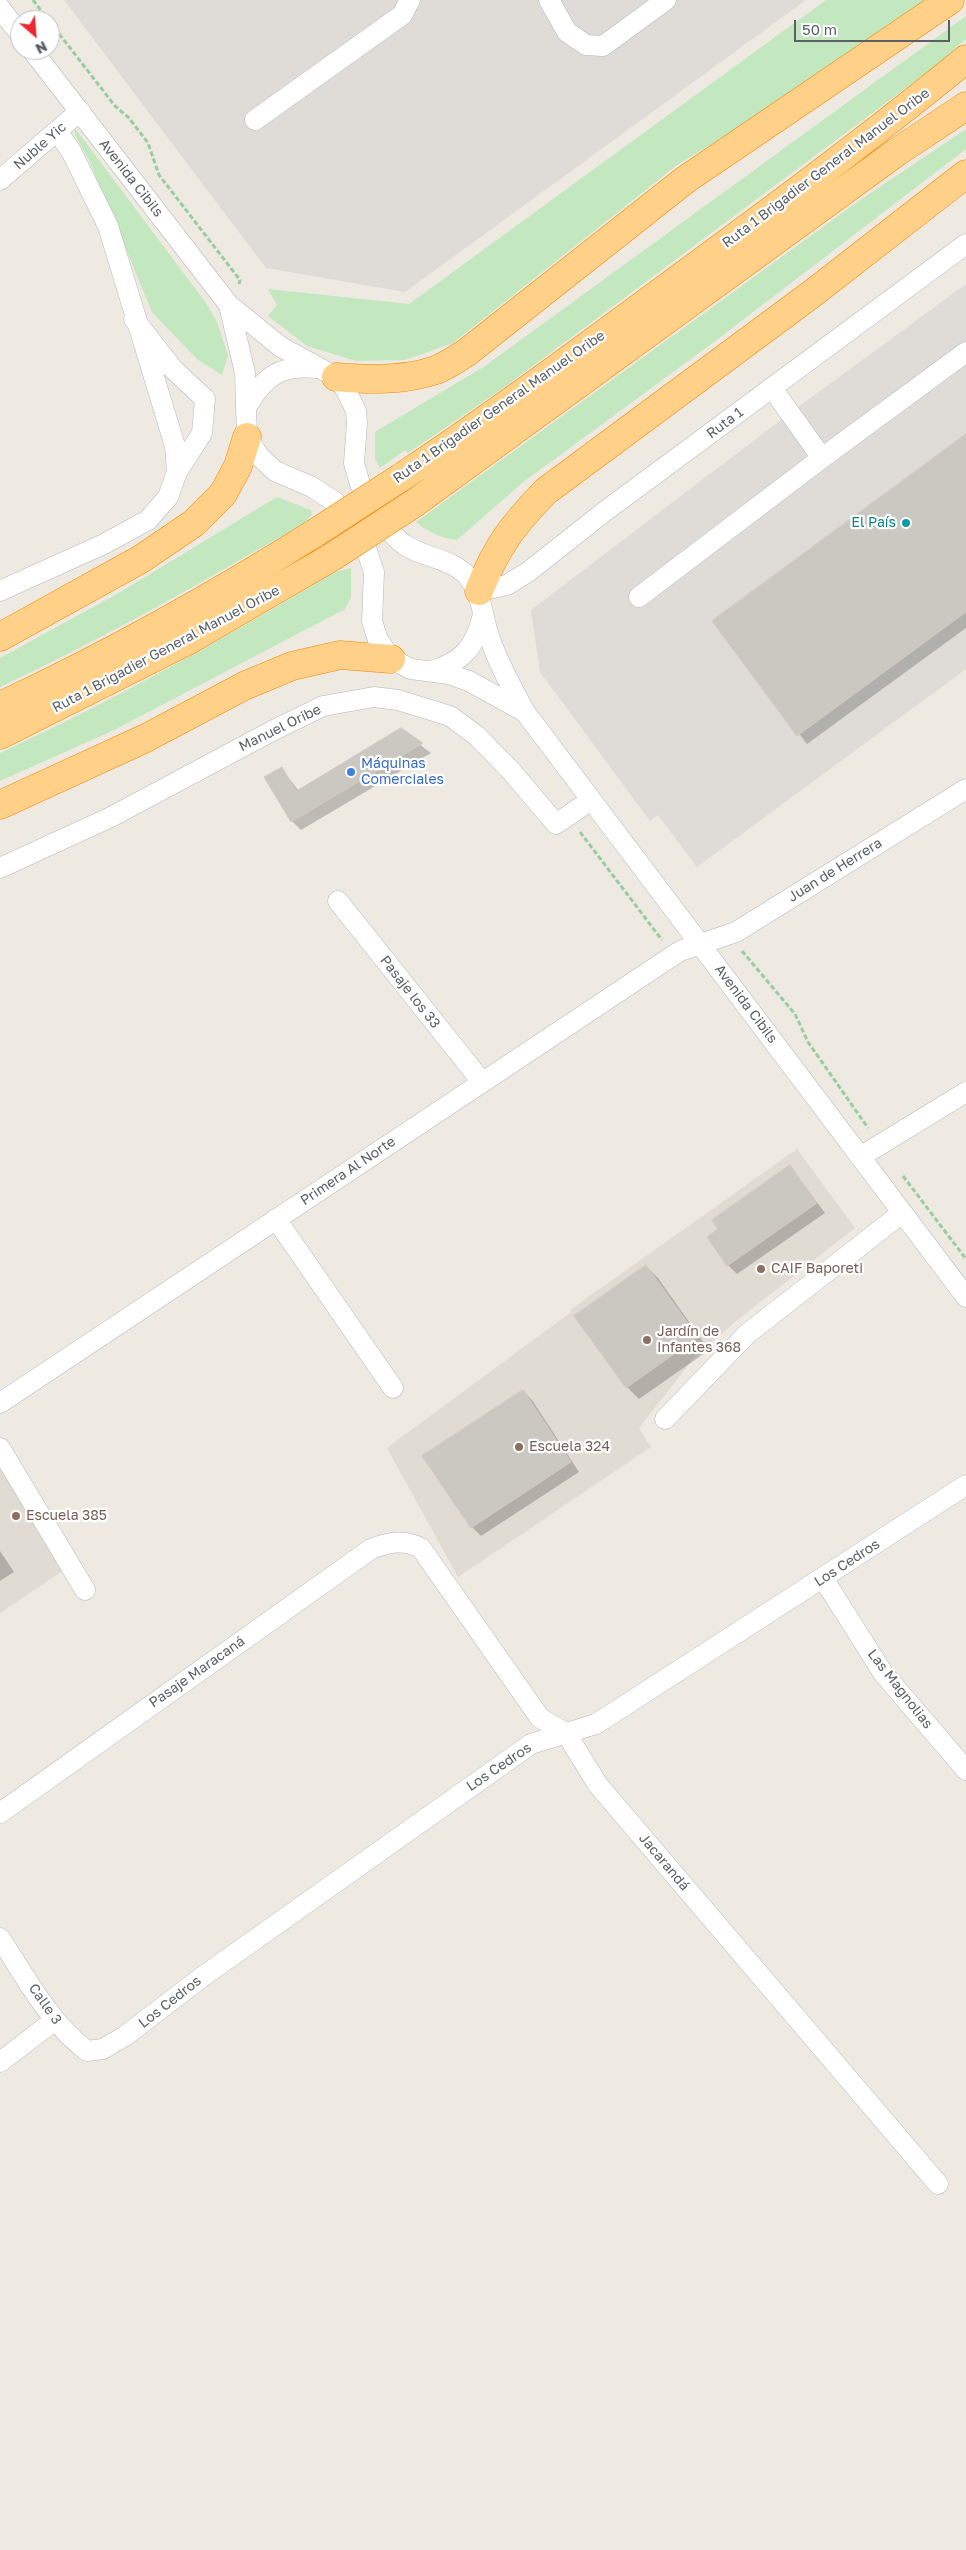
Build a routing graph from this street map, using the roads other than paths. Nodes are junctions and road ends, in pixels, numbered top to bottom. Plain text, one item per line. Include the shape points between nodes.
1 (410, 0) edge
2 (549, 0) edge
3 (666, 0) edge
4 (950, 0) edge
5 (0, 8) edge
6 (10, 21) edge
7 (966, 59) edge
8 (40, 60) edge
9 (966, 106) edge
10 (80, 112) junction
11 (255, 120) dead end
12 (57, 131) junction
13 (966, 174) edge
14 (0, 180) edge
15 (966, 244) edge
16 (230, 305) junction
17 (134, 319) junction
18 (966, 352) edge
19 (326, 373) junction
20 (772, 388) junction
21 (247, 406) junction
22 (246, 437) junction
23 (822, 458) junction
24 (177, 472) junction
25 (0, 591) edge
26 (639, 597) dead end
27 (481, 603) junction
28 (0, 637) edge
29 (391, 659) junction
30 (429, 672) junction
31 (0, 706) edge
32 (525, 712) junction
33 (0, 735) edge
34 (966, 788) edge
35 (592, 800) junction
36 (0, 805) edge
37 (0, 868) edge
38 (338, 901) dead end
39 (700, 945) junction
40 (482, 1082) junction
41 (966, 1092) edge
42 (860, 1157) junction
43 (902, 1212) junction
44 (276, 1219) junction
45 (966, 1297) edge
46 (393, 1388) dead end
47 (0, 1403) edge
48 (665, 1419) dead end
49 (0, 1448) edge
50 (966, 1485) edge
51 (400, 1542) joint
52 (822, 1578) junction
53 (85, 1590) dead end
54 (566, 1733) junction
55 (966, 1770) edge
56 (0, 1812) edge
57 (0, 1938) edge
58 (55, 2020) junction
59 (103, 2049) joint
60 (0, 2062) edge
61 (938, 2184) dead end

1 - 11 street via 402,15
2 - 3 street via 567,32 586,46 603,46
4 - 19 highway via 685,180 466,353 436,370 411,376 368,380
5 - 6 street
7 - 31 highway, Ruta 1 Brigadier General Manuel Oribe, bridge via 899,114 755,222 516,398 400,478 238,581 118,648
8 - 10 street, Avenida Cibils
9 - 33 highway, Ruta 1 Brigadier General Manuel Oribe, bridge via 897,152 416,502 332,557 189,640
10 - 12 street, Nuble Yic
10 - 16 street, Avenida Cibils
12 - 14 street, Nuble Yic
12 - 17 street via 108,226
13 - 27 highway via 813,293 546,491 515,523 501,544 490,563
15 - 20 street, Ruta 1
16 - 19 street, Avenida Cibils via 281,348
16 - 21 street, Avenida Cibils via 245,372
17 - 24 street via 174,446
17 - 24 street via 172,368 205,399 202,433
18 - 23 street
19 - 21 street via 298,366 283,370 258,387
19 - 27 street, Avenida Cibils via 346,390 356,411 354,463 360,484 394,536 406,546 457,566
20 - 23 street
20 - 27 street, Ruta 1 via 528,572
21 - 22 street, Avenida Cibils
22 - 28 highway via 238,466 223,494 194,523 141,559
22 - 29 street via 275,471 312,487 335,502 364,542 374,572 372,621 378,640
23 - 26 street
24 - 25 street via 168,497 148,520 104,544
27 - 30 street via 478,636 469,649 447,666
27 - 32 street, Avenida Cibils via 499,663
29 - 30 street, Avenida Cibils via 411,669
29 - 36 highway via 340,655 292,666 244,686 138,742
30 - 32 street, Avenida Cibils via 469,681
32 - 35 street, Avenida Cibils
34 - 39 street, Juan de Herrera via 736,932
35 - 37 street, Manuel Oribe via 556,824 477,736 450,716 407,702 374,697 323,706 111,817
35 - 39 street, Avenida Cibils
38 - 40 street, Pasaje los 33
39 - 40 street, Primera Al Norte via 680,952
39 - 42 street, Avenida Cibils
40 - 44 street, Primera Al Norte
41 - 42 street
42 - 43 street, Avenida Cibils
43 - 45 street, Avenida Cibils
43 - 48 street via 747,1334
44 - 46 street
44 - 47 street, Primera Al Norte
49 - 53 street
50 - 52 street, Los Cedros
51 - 54 street, Jacarandá via 421,1548 540,1718
51 - 56 street, Pasaje Maracaná via 371,1550
52 - 54 street, Los Cedros via 596,1724
52 - 55 street, Las Magnolias via 883,1672
54 - 59 street, Los Cedros via 531,1744 202,1977 126,2036
54 - 61 street, Jacarandá via 598,1784
57 - 58 street, Calle 3
58 - 59 street, Calle 3 via 71,2039 87,2051
58 - 60 street

